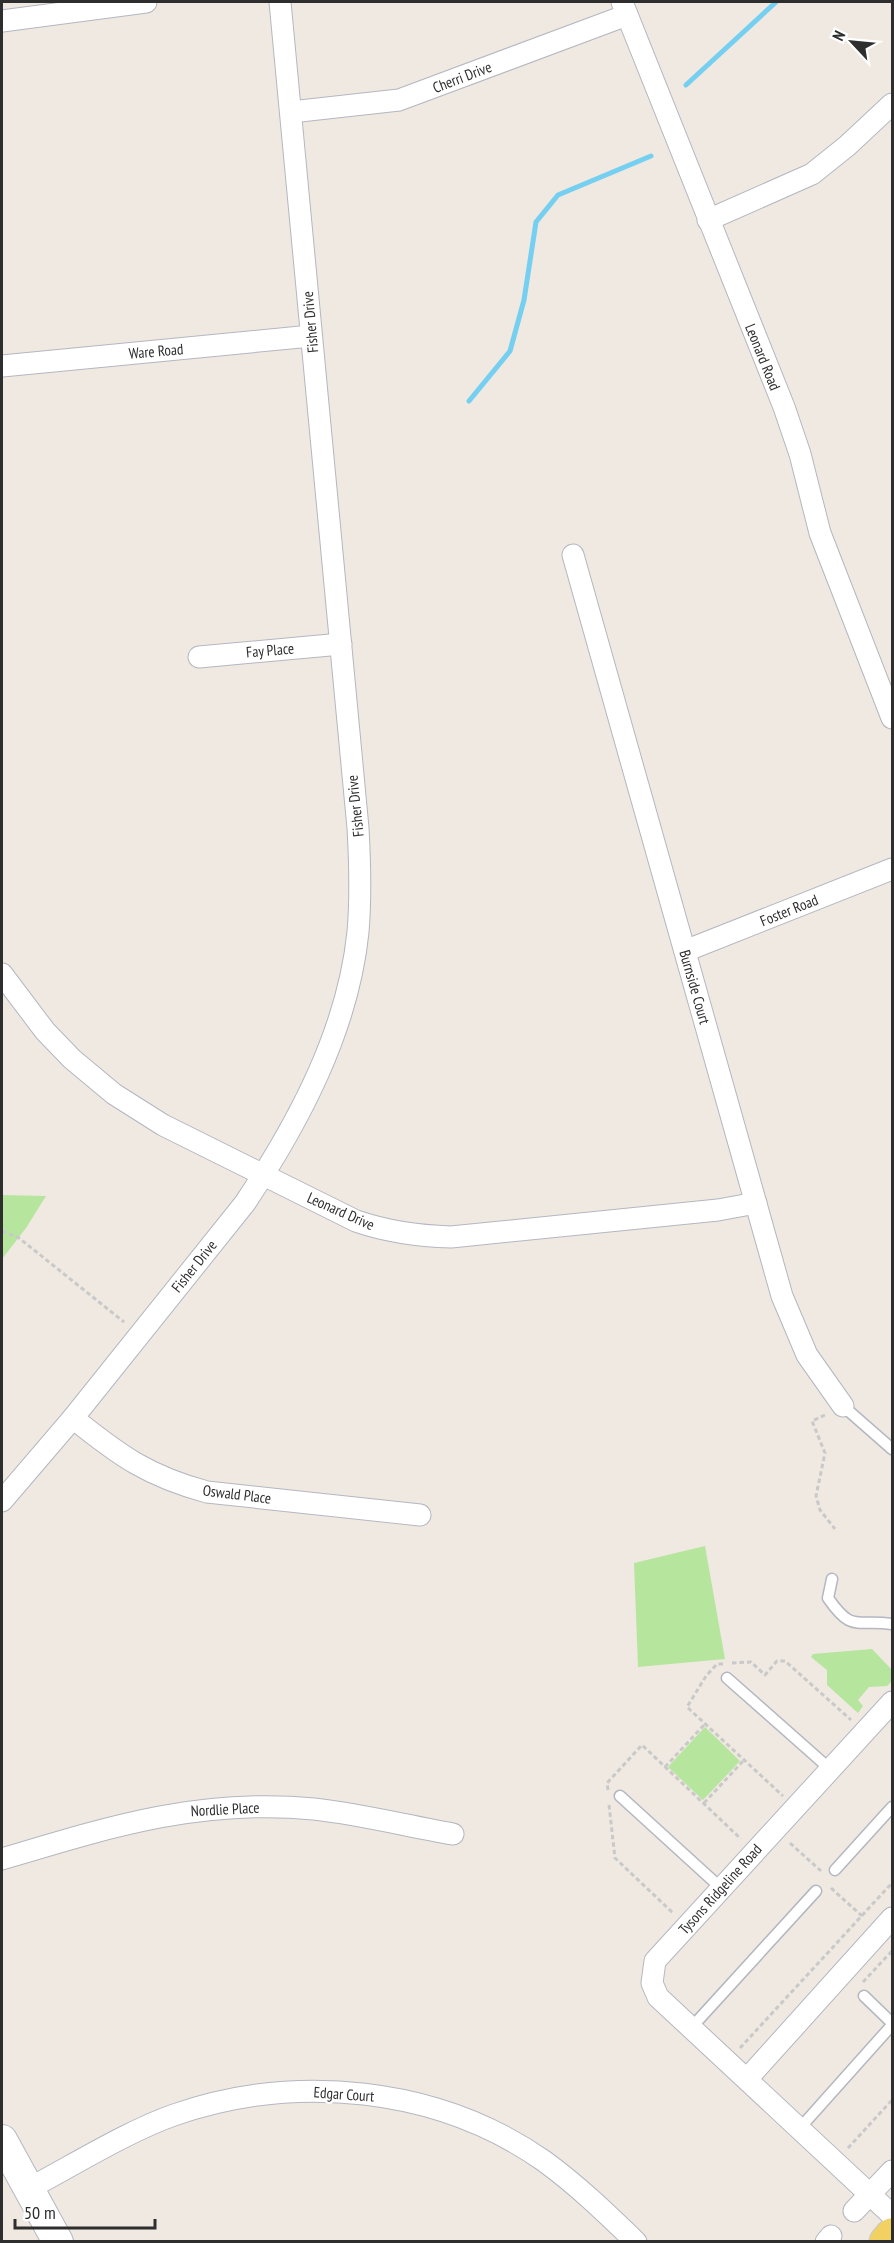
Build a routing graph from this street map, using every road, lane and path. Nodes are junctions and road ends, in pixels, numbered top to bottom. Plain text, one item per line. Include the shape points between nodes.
1 (146, 2) edge
2 (280, 2) edge
3 (625, 8) edge
4 (2, 21) edge
5 (892, 104) edge
6 (291, 112) junction
7 (708, 220) junction
8 (311, 336) junction
9 (2, 366) edge
10 (573, 555) dead end
11 (341, 644) junction
12 (199, 657) dead end
13 (892, 717) edge
14 (892, 869) edge
15 (685, 951) junction
16 (2, 974) edge
17 (264, 1174) junction
18 (756, 1203) junction
19 (2, 1231) edge
20 (139, 1335) junction
21 (843, 1406) junction
22 (73, 1418) junction
23 (892, 1449) edge
24 (2, 1501) edge
25 (420, 1515) dead end
26 (835, 1529) dead end
27 (832, 1579) dead end
28 (892, 1624) edge
29 (727, 1678) dead end
30 (892, 1702) edge
31 (705, 1724) junction
32 (845, 1728) dead end
33 (744, 1760) junction
34 (665, 1767) dead end
35 (830, 1769) junction
36 (790, 1788) dead end
37 (620, 1796) dead end
38 (783, 1796) junction
39 (704, 1803) dead end
40 (775, 1804) dead end
41 (892, 1807) edge
42 (453, 1834) dead end
43 (798, 1835) dead end
44 (742, 1840) dead end
45 (790, 1844) dead end
46 (735, 1847) dead end
47 (2, 1859) edge
48 (835, 1870) dead end
49 (892, 1883) edge
50 (721, 1888) junction
51 (816, 1891) dead end
52 (680, 1905) dead end
53 (892, 1918) edge
54 (666, 1921) dead end
55 (864, 1996) dead end
56 (892, 2024) edge
57 (692, 2028) junction
58 (732, 2042) dead end
59 (739, 2049) junction
60 (753, 2073) junction
61 (892, 2100) edge
62 (800, 2128) junction
63 (2, 2140) edge
64 (839, 2143) dead end
65 (847, 2150) junction
66 (853, 2155) dead end
67 (892, 2171) edge
68 (28, 2189) junction
69 (870, 2193) junction
70 (854, 2211) dead end
71 (892, 2215) edge
72 (892, 2235) edge
73 (58, 2241) edge
74 (636, 2241) edge
75 (886, 2241) edge

1 - 4 street
2 - 6 street, Fisher Drive
3 - 6 street, Cherri Drive via 399,100
3 - 7 street, Leonard Road
5 - 7 street via 812,174
6 - 8 street, Fisher Drive
7 - 13 street, Leonard Road via 784,407 820,533
8 - 9 street, Ware Road
8 - 11 street, Fisher Drive
10 - 15 street, Burnside Court
11 - 12 street, Fay Place
11 - 17 street, Fisher Drive via 358,828 358,933 338,1023 322,1065
14 - 15 street, Foster Road
15 - 18 street, Burnside Court
16 - 17 street, Leonard Drive via 45,1031 114,1094 163,1125
17 - 18 street, Leonard Drive via 356,1221 415,1236 451,1236
17 - 20 street, Fisher Drive
18 - 21 street, Burnside Court via 796,1334
19 - 20 path via 19,1238
20 - 22 street, Fisher Drive
21 - 23 lane
21 - 26 path via 812,1421 825,1453 816,1496 820,1510
22 - 24 street, Fisher Drive
22 - 25 street, Oswald Place via 114,1451 172,1483 207,1492
27 - 28 lane via 828,1598 841,1616 849,1622
29 - 35 lane
30 - 35 street, Tysons Ridgeline Road
31 - 32 path via 687,1707 717,1664 751,1662 765,1675 782,1659 852,1720
31 - 33 path
31 - 34 path
33 - 38 path
33 - 39 path
35 - 50 street, Tysons Ridgeline Road
36 - 38 path
37 - 50 lane
38 - 40 path
41 - 48 lane
42 - 47 street, Nordlie Place via 315,1809 203,1809 145,1818
43 - 45 path
44 - 46 path
49 - 59 path
50 - 57 street, Tysons Ridgeline Road via 655,1961 653,1968 652,1983 658,1997
51 - 57 lane
52 - 54 path
53 - 60 street
55 - 56 lane
56 - 62 lane
57 - 60 street, Tysons Ridgeline Road
58 - 59 path
59 - 60 path
60 - 62 street, Tysons Ridgeline Road
61 - 65 path
62 - 69 street, Tysons Ridgeline Road
63 - 68 street
64 - 65 path
65 - 66 path
67 - 69 street
68 - 73 street
68 - 74 street, Edgar Court via 173,2115 267,2093 344,2091 436,2109 505,2137 586,2193
69 - 70 street
69 - 71 street, Tysons Ridgeline Road
72 - 75 main road

